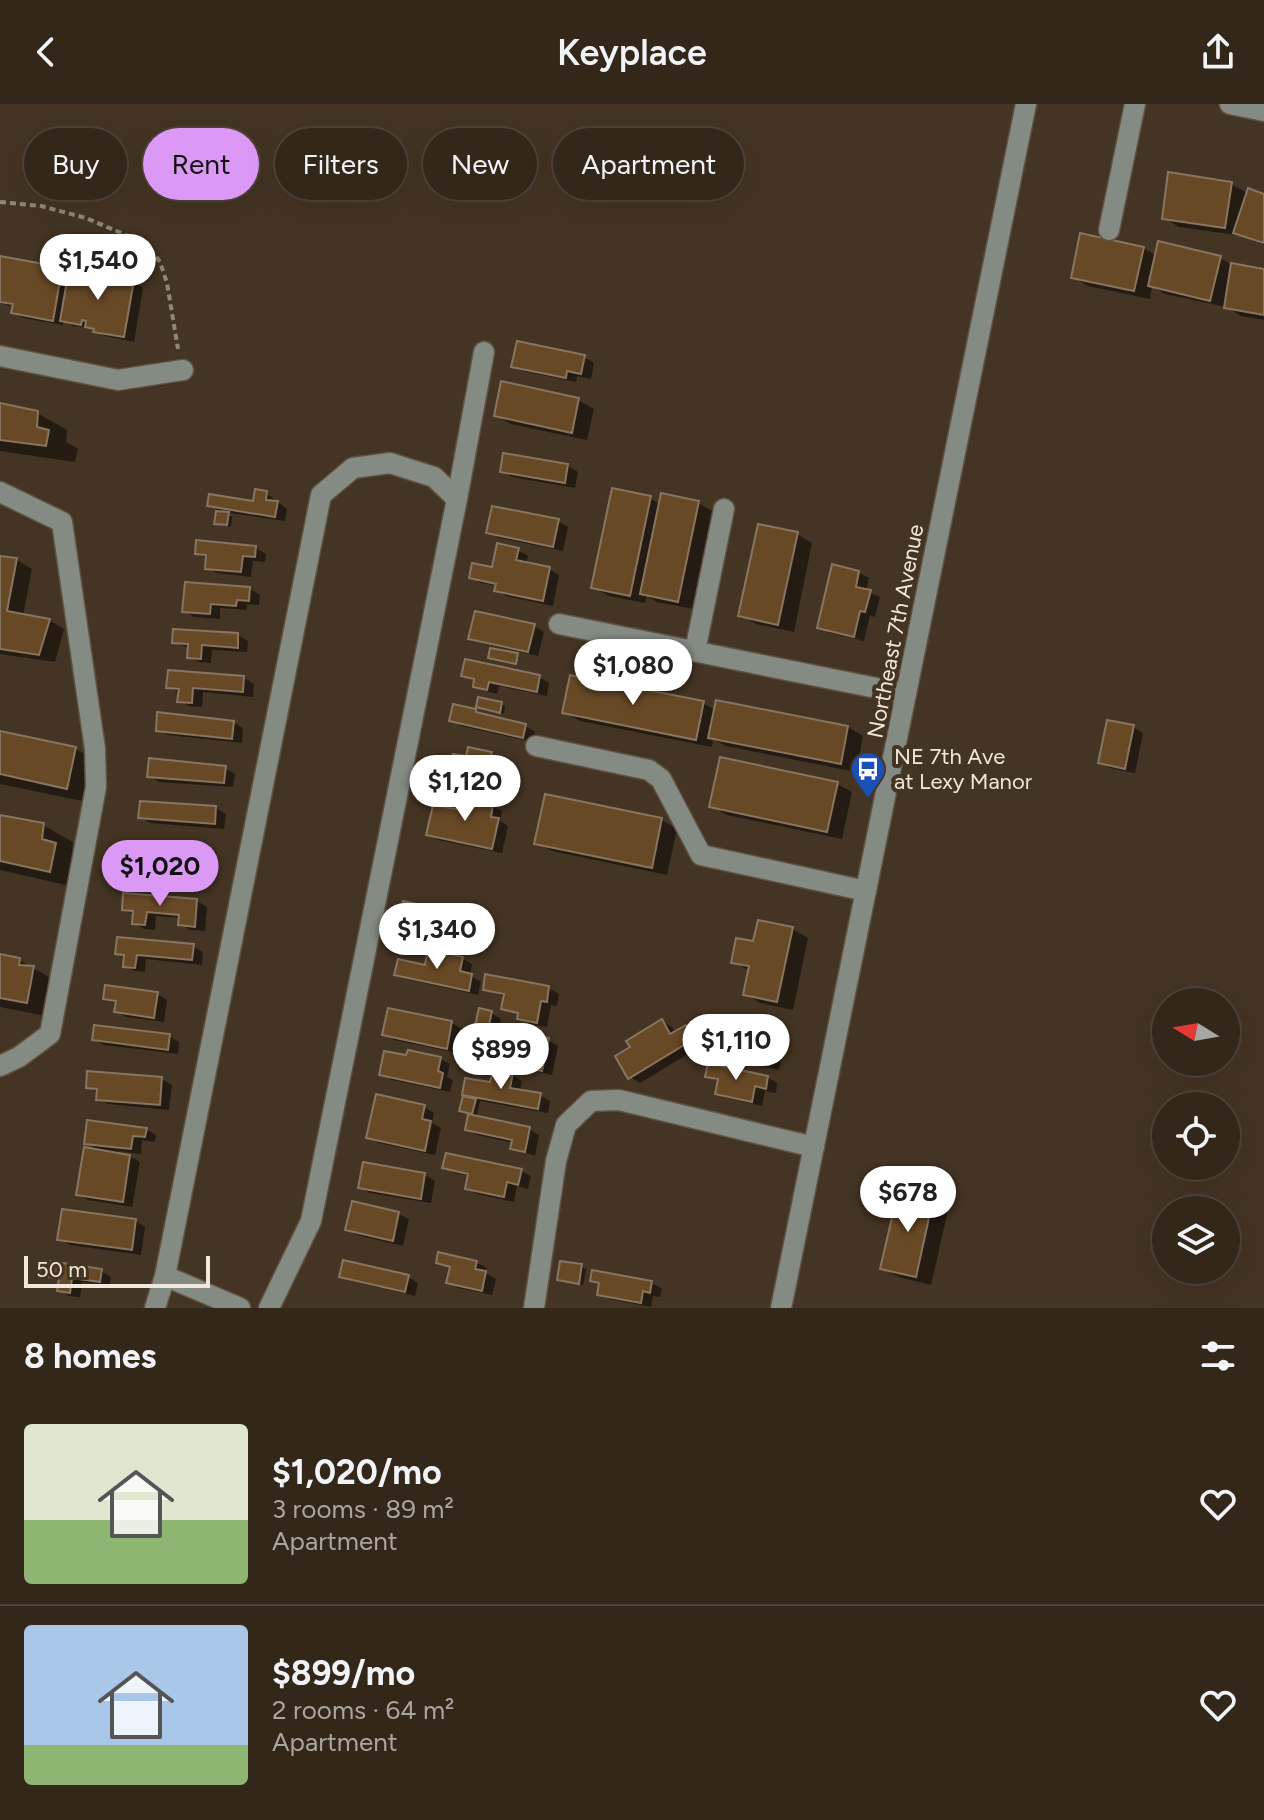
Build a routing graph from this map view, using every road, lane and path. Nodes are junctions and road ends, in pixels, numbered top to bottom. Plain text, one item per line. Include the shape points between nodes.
1 (1026, 104) edge
2 (1135, 104) edge
3 (1230, 104) edge
4 (1264, 111) edge
5 (0, 202) edge
6 (1109, 230) dead end
7 (484, 352) dead end
8 (0, 356) edge
9 (183, 370) joint
10 (0, 492) edge
11 (457, 499) junction
12 (724, 509) dead end
13 (559, 624) dead end
14 (695, 651) junction
15 (906, 694) junction
16 (536, 746) dead end
17 (866, 891) junction
18 (0, 1066) edge
19 (814, 1147) junction
20 (165, 1276) junction
21 (155, 1308) edge
22 (240, 1308) edge
23 (269, 1308) edge
24 (534, 1308) edge
25 (781, 1308) edge

1 - 15 street, Northeast 7th Avenue
2 - 6 street
3 - 4 street
5 - 9 path via 86,218 147,244 167,283
7 - 11 street
8 - 9 street via 118,380
10 - 18 street via 62,522 96,787 50,1034
11 - 20 street via 434,477 390,463 353,468 321,495
11 - 23 street via 311,1221
12 - 14 street
13 - 14 street
14 - 15 street
15 - 17 street, Northeast 7th Avenue
16 - 17 street via 649,770 661,779 701,855
17 - 19 street, Northeast 7th Avenue
19 - 24 street via 619,1100 591,1101 566,1125 556,1161
19 - 25 street, Northeast 7th Avenue
20 - 21 street
20 - 22 street

